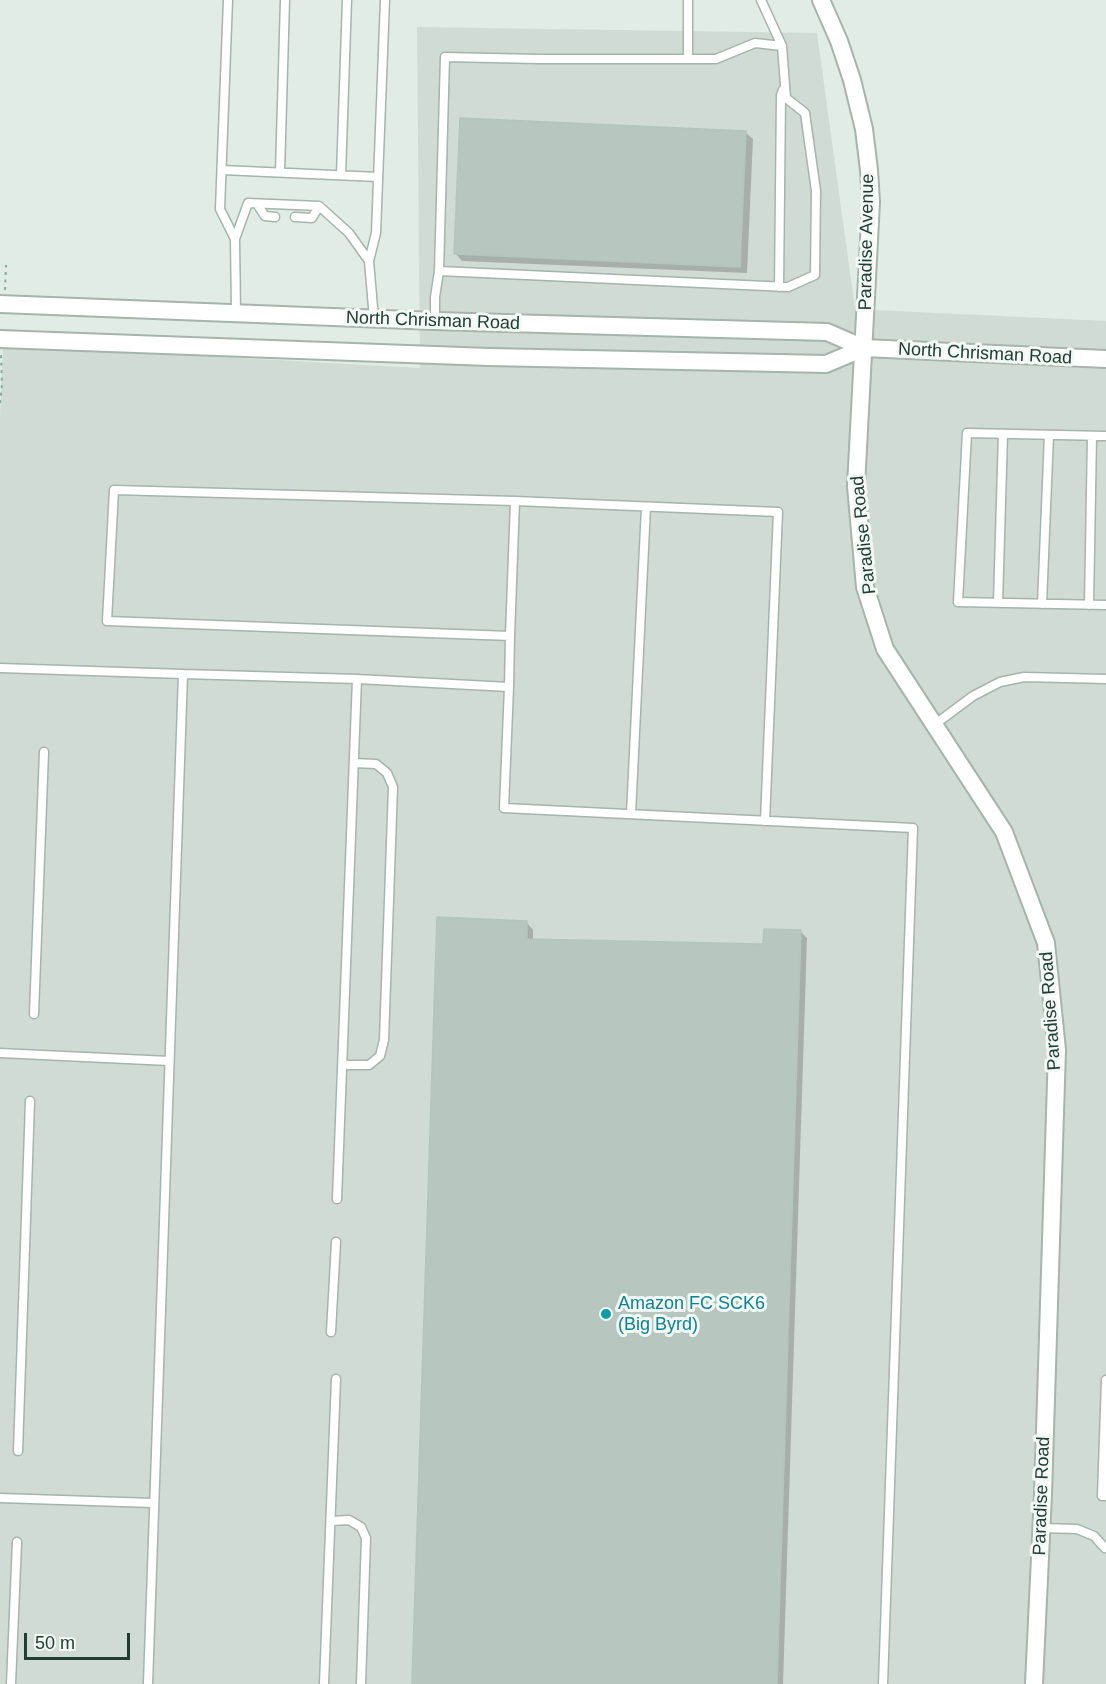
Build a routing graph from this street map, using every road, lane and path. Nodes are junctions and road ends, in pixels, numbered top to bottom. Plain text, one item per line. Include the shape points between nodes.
1 (228, 0) edge
2 (285, 0) edge
3 (347, 0) edge
4 (385, 0) edge
5 (688, 0) edge
6 (761, 0) edge
7 (821, 0) edge
8 (782, 46) junction
9 (688, 59) junction
10 (785, 84) junction
11 (222, 170) junction
12 (280, 172) junction
13 (341, 175) junction
14 (378, 177) junction
15 (257, 204) junction
16 (319, 206) junction
17 (275, 217) dead end
18 (295, 217) dead end
19 (235, 239) junction
20 (369, 261) junction
21 (439, 271) junction
22 (779, 287) junction
23 (0, 303) edge
24 (236, 313) junction
25 (374, 319) junction
26 (435, 321) junction
27 (0, 339) edge
28 (864, 348) junction
29 (1106, 359) edge
30 (1003, 434) junction
31 (1049, 435) junction
32 (1092, 436) junction
33 (1106, 436) edge
34 (515, 501) junction
35 (646, 507) junction
36 (998, 603) junction
37 (1042, 604) junction
38 (1089, 605) junction
39 (1106, 605) edge
40 (510, 636) junction
41 (0, 668) edge
42 (183, 674) junction
43 (1106, 678) edge
44 (357, 679) junction
45 (509, 687) junction
46 (934, 724) junction
47 (44, 752) dead end
48 (354, 763) junction
49 (631, 814) junction
50 (765, 821) junction
51 (34, 1014) dead end
52 (0, 1053) edge
53 (169, 1061) junction
54 (342, 1065) junction
55 (30, 1101) dead end
56 (337, 1199) dead end
57 (336, 1242) dead end
58 (331, 1332) dead end
59 (336, 1379) dead end
60 (1106, 1380) edge
61 (18, 1450) dead end
62 (1106, 1496) edge
63 (0, 1498) edge
64 (153, 1503) junction
65 (332, 1521) junction
66 (1041, 1528) junction
67 (17, 1542) dead end
68 (1104, 1548) dead end
69 (11, 1684) edge
70 (148, 1684) edge
71 (324, 1684) edge
72 (361, 1684) edge
73 (884, 1684) edge
74 (1034, 1684) edge

1 - 11 lane
2 - 12 lane
3 - 13 lane
4 - 14 lane
5 - 9 lane
6 - 8 lane
7 - 28 street, Paradise Avenue via 852,80 864,129 871,202
8 - 9 lane via 755,43 716,59
8 - 10 lane
9 - 21 lane via 445,57
10 - 22 lane via 781,95
10 - 22 lane via 786,98 805,113 816,191 815,275
11 - 12 lane
11 - 19 lane via 220,209
12 - 13 lane
13 - 14 lane
14 - 20 lane via 376,233
15 - 16 lane
15 - 17 lane via 264,216
15 - 19 lane via 248,203
16 - 18 lane via 312,218
16 - 20 lane via 349,233
19 - 24 lane
20 - 25 lane
21 - 22 lane
21 - 26 lane
23 - 24 street, North Chrisman Road
24 - 25 street, North Chrisman Road
25 - 26 street, North Chrisman Road
26 - 28 street, North Chrisman Road via 827,332
27 - 28 street, North Chrisman Road via 489,357 826,364
28 - 29 street, North Chrisman Road
28 - 46 street, Paradise Road via 856,486 865,587 885,649
30 - 31 lane
30 - 36 lane
30 - 36 lane via 967,433 958,602
31 - 32 lane
31 - 37 lane
32 - 33 lane
32 - 38 lane
34 - 35 lane
34 - 40 lane
34 - 40 lane via 114,490 107,621
35 - 49 lane
35 - 50 lane via 778,512
36 - 37 lane
37 - 38 lane
38 - 39 lane
40 - 45 lane
41 - 42 lane
42 - 44 lane
42 - 53 lane
43 - 46 lane via 1024,676 1000,682
44 - 45 lane
44 - 48 lane
45 - 49 lane via 504,808
46 - 66 street, Paradise Road via 1004,832 1046,943 1057,1050
47 - 51 lane
48 - 54 lane
48 - 54 lane via 376,764 387,772 393,788 384,1040 380,1056 369,1065
49 - 50 lane
50 - 73 lane via 913,828
52 - 53 lane
53 - 64 lane
54 - 56 lane
55 - 61 lane
57 - 58 lane
59 - 65 lane
60 - 62 lane via 1102,1496
63 - 64 lane
64 - 70 lane
65 - 71 lane
65 - 72 lane via 349,1520 361,1527 366,1538
66 - 68 lane via 1077,1529 1094,1536
66 - 74 street, Paradise Road
67 - 69 lane

